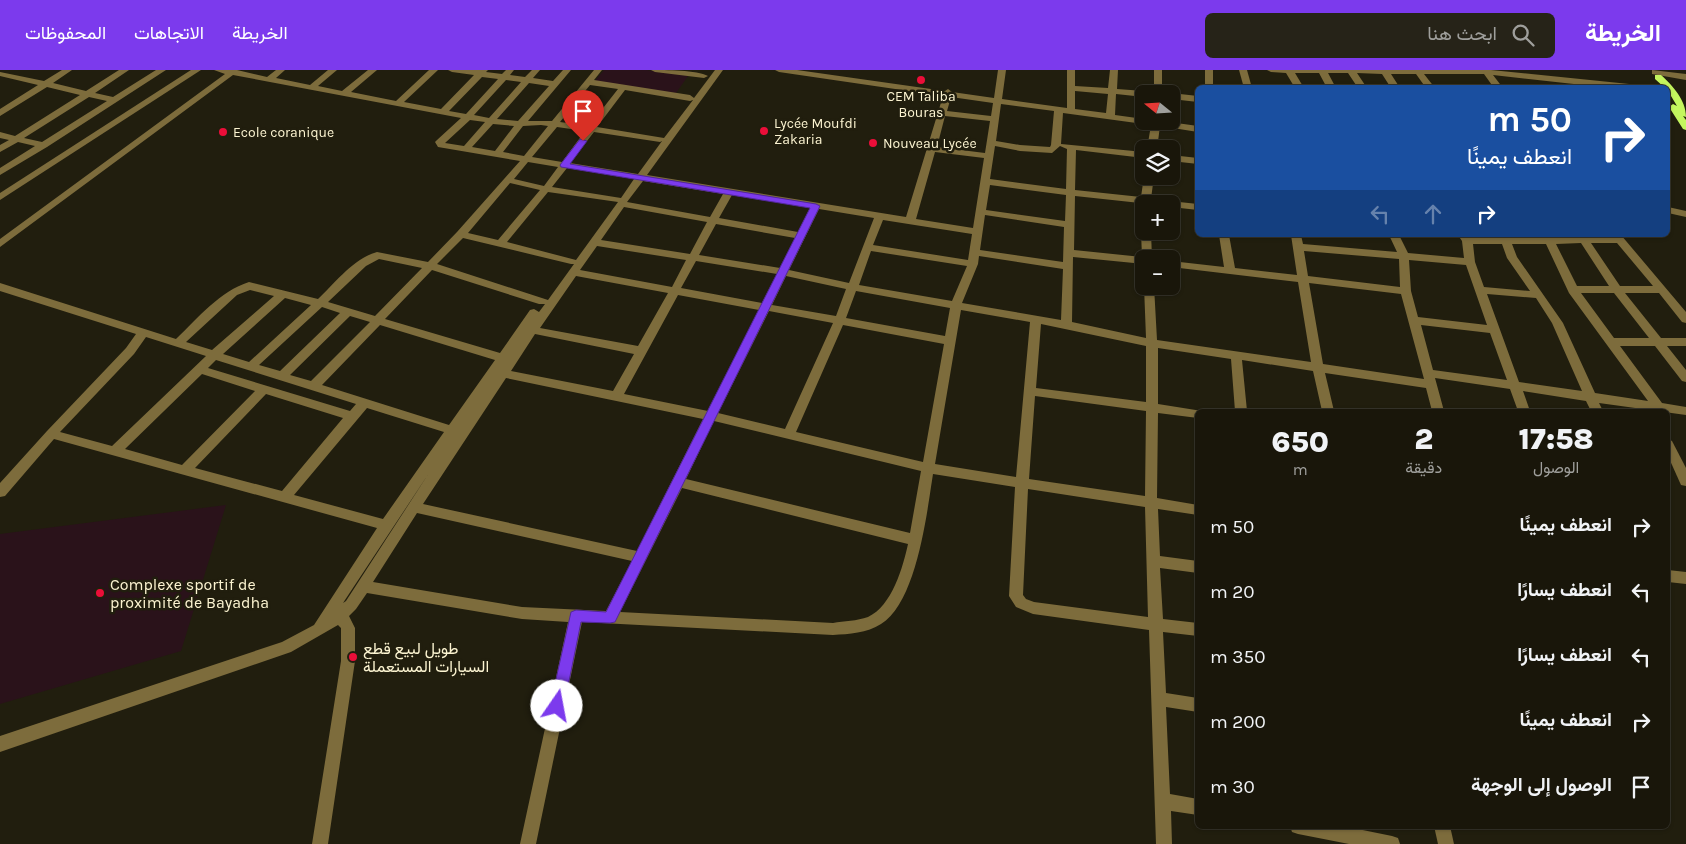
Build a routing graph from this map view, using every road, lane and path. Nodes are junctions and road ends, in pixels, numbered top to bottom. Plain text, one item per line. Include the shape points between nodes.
1 (68, 70) edge
2 (125, 70) edge
3 (162, 70) edge
4 (196, 70) edge
5 (218, 70) edge
6 (281, 70) edge
7 (333, 70) edge
8 (372, 70) edge
9 (434, 70) edge
10 (452, 70) edge
11 (510, 70) edge
12 (536, 70) edge
13 (567, 70) edge
14 (598, 70) edge
15 (655, 70) edge
16 (719, 70) edge
17 (779, 70) edge
18 (1002, 70) edge
19 (1070, 70) edge
20 (1114, 70) edge
21 (1158, 70) edge
22 (1209, 70) edge
23 (1243, 70) edge
24 (1271, 70) edge
25 (1417, 70) edge
26 (1557, 70) edge
27 (1290, 71) edge
28 (1322, 71) edge
29 (1351, 71) edge
30 (1384, 71) edge
31 (1489, 71) edge
32 (234, 72) edge
33 (482, 72) edge
34 (706, 73) edge
35 (1656, 73) edge
36 (4, 74) edge
37 (1686, 77) edge
38 (503, 78) junction
39 (1562, 79) junction
40 (268, 80) junction
41 (527, 81) junction
42 (588, 82) junction
43 (555, 84) junction
44 (43, 85) junction
45 (1158, 85) edge
46 (1209, 85) edge
47 (1247, 85) edge
48 (1298, 85) edge
49 (1330, 85) edge
50 (1361, 85) edge
51 (1394, 85) edge
52 (1429, 85) edge
53 (1498, 85) edge
54 (1613, 85) edge
55 (1663, 85) edge
56 (312, 87) junction
57 (1072, 88) junction
58 (622, 89) junction
59 (1113, 91) junction
60 (948, 92) junction
61 (1135, 93) edge
62 (343, 94) junction
63 (87, 95) junction
64 (1670, 95) edge
65 (1670, 96) edge
66 (1180, 97) edge
67 (690, 98) junction
68 (996, 99) junction
69 (1195, 99) edge
70 (114, 100) junction
71 (397, 104) junction
72 (1059, 108) junction
73 (1684, 109) edge
74 (1071, 110) junction
75 (443, 112) junction
76 (0, 113) edge
77 (942, 113) junction
78 (469, 116) junction
79 (1110, 117) junction
80 (102, 119) junction
81 (994, 119) junction
82 (492, 120) junction
83 (1135, 120) edge
84 (520, 124) junction
85 (555, 124) junction
86 (1180, 126) edge
87 (1686, 127) edge
88 (1195, 128) edge
89 (592, 129) junction
90 (0, 135) edge
91 (18, 138) junction
92 (660, 139) junction
93 (44, 145) junction
94 (1056, 145) junction
95 (1072, 148) junction
96 (0, 149) edge
97 (932, 149) junction
98 (991, 149) junction
99 (465, 150) junction
100 (497, 154) junction
101 (1135, 154) edge
102 (1180, 159) edge
103 (525, 160) junction
104 (1195, 161) edge
105 (564, 165) junction
106 (0, 172) edge
107 (636, 177) junction
108 (508, 180) junction
109 (985, 181) junction
110 (546, 188) junction
111 (730, 192) junction
112 (1071, 193) junction
113 (0, 197) edge
114 (619, 201) junction
115 (1135, 201) edge
116 (1180, 205) edge
117 (816, 206) junction
118 (1195, 207) edge
119 (1686, 209) edge
120 (1670, 210) edge
121 (1670, 210) edge
122 (982, 212) junction
123 (1686, 214) edge
124 (879, 217) junction
125 (714, 221) junction
126 (910, 222) junction
127 (1070, 225) junction
128 (977, 232) junction
129 (461, 234) junction
130 (801, 236) junction
131 (1224, 237) edge
132 (1296, 237) edge
133 (1395, 237) edge
134 (1618, 237) edge
135 (1465, 238) edge
136 (1506, 238) edge
137 (1547, 238) edge
138 (1582, 238) edge
139 (594, 242) junction
140 (501, 243) junction
141 (0, 244) edge
142 (867, 247) junction
143 (1298, 247) junction
144 (1069, 253) junction
145 (1404, 256) junction
146 (693, 258) junction
147 (974, 258) junction
148 (1135, 260) edge
149 (1470, 262) junction
150 (1180, 265) edge
151 (431, 266) junction
152 (1068, 266) junction
153 (572, 267) junction
154 (1230, 271) junction
155 (785, 272) junction
156 (1302, 280) junction
157 (852, 287) junction
158 (0, 288) edge
159 (1406, 290) junction
160 (1480, 290) junction
161 (1573, 290) junction
162 (1617, 290) junction
163 (1662, 290) junction
164 (675, 291) junction
165 (284, 293) junction
166 (1149, 295) edge
167 (1540, 295) junction
168 (543, 301) junction
169 (320, 302) junction
170 (956, 305) junction
171 (766, 308) junction
172 (349, 311) junction
173 (378, 319) junction
174 (1686, 319) edge
175 (1036, 320) junction
176 (1413, 320) junction
177 (839, 322) junction
178 (1066, 325) junction
179 (533, 330) junction
180 (1496, 330) junction
181 (144, 333) junction
182 (950, 341) junction
183 (1611, 342) junction
184 (1656, 342) junction
185 (1686, 342) edge
186 (178, 343) junction
187 (1152, 343) junction
188 (641, 351) junction
189 (213, 356) junction
190 (1236, 356) junction
191 (503, 358) junction
192 (250, 367) junction
193 (1318, 368) junction
194 (199, 369) junction
195 (498, 372) junction
196 (282, 377) junction
197 (1686, 378) edge
198 (1429, 379) junction
199 (301, 383) junction
200 (1516, 386) junction
201 (313, 387) junction
202 (264, 389) junction
203 (1030, 391) junction
204 (1591, 396) junction
205 (289, 397) junction
206 (616, 397) junction
207 (364, 403) junction
208 (1652, 407) edge
209 (1152, 408) junction
210 (1241, 409) edge
211 (1328, 409) edge
212 (1437, 409) edge
213 (1523, 409) edge
214 (1597, 409) edge
215 (1669, 409) edge
216 (1670, 409) edge
217 (1686, 411) edge
218 (1195, 414) edge
219 (352, 416) junction
220 (710, 416) junction
221 (456, 432) junction
222 (51, 434) junction
223 (788, 435) junction
224 (1670, 448) edge
225 (115, 451) junction
226 (1676, 459) edge
227 (928, 468) junction
228 (185, 470) junction
229 (1686, 480) edge
230 (678, 482) junction
231 (1022, 484) junction
232 (0, 492) edge
233 (284, 498) junction
234 (1151, 502) junction
235 (414, 507) junction
236 (1195, 509) edge
237 (387, 525) junction
238 (916, 540) junction
239 (640, 557) junction
240 (1154, 561) junction
241 (1195, 566) edge
242 (1670, 575) edge
243 (1686, 578) edge
244 (363, 586) junction
245 (334, 615) junction
246 (576, 616) junction
247 (610, 618) junction
248 (1156, 624) junction
249 (1195, 630) edge
250 (1158, 699) junction
251 (1195, 705) edge
252 (0, 744) edge
253 (1162, 801) junction
254 (1195, 806) edge
255 (1314, 829) edge
256 (1443, 829) edge
257 (320, 844) edge
258 (528, 844) edge
259 (1164, 844) edge
260 (1392, 844) edge
261 (1446, 844) edge

1 - 44 street
2 - 63 street
3 - 70 street
4 - 80 street
5 - 32 street
6 - 40 street
7 - 56 street
8 - 62 street
9 - 71 street
10 - 33 street
11 - 38 street
12 - 41 street
13 - 43 street
14 - 42 street
15 - 34 street
16 - 107 street
17 - 60 street
18 - 68 street
19 - 57 street
20 - 59 street
21 - 45 street
22 - 46 street
23 - 47 street
24 - 27 street
25 - 30 street
25 - 31 street
25 - 52 street
26 - 39 street
27 - 28 street
27 - 48 street
28 - 29 street
28 - 49 street
29 - 30 street
29 - 50 street
30 - 51 street
31 - 39 street
31 - 53 street
32 - 40 street
32 - 141 street
33 - 38 street
33 - 75 street
34 - 67 street
35 - 37 street
35 - 55 main road
36 - 44 street
38 - 41 street
38 - 78 street
39 - 54 street
40 - 56 street
41 - 43 street
41 - 82 street
42 - 58 street
42 - 85 street
43 - 84 street
44 - 63 street
44 - 76 street
56 - 62 street
57 - 59 street
57 - 74 street
58 - 67 street
58 - 89 street
59 - 61 street
59 - 79 street
60 - 68 street
60 - 77 street
62 - 71 street
63 - 70 street
63 - 91 street
64 - 73 main road
65 - 87 main road
66 - 69 street
67 - 92 street
68 - 72 street
68 - 81 street
70 - 80 street
71 - 75 street
72 - 74 street
72 - 94 street
74 - 79 street
75 - 78 street
77 - 81 street
77 - 97 street
78 - 82 street
78 - 99 street via 440,144
79 - 83 street
80 - 93 street
80 - 113 street
81 - 98 street
82 - 84 street
82 - 99 street
84 - 85 street
84 - 100 street
85 - 89 street
85 - 103 street
86 - 88 street
89 - 92 street
89 - 105 street
90 - 91 street
91 - 93 street
91 - 96 street
92 - 107 street
93 - 106 street
94 - 95 street
94 - 98 street via 1045,151
95 - 101 street
95 - 112 street
97 - 98 street
97 - 126 street
98 - 109 street
99 - 100 street
100 - 103 street
102 - 104 street
103 - 105 street
103 - 108 street
105 - 107 street
105 - 110 street
107 - 111 street
107 - 114 street
108 - 110 street
108 - 129 street
109 - 112 street
109 - 122 street
110 - 114 street
110 - 140 street
111 - 117 street
111 - 125 street
112 - 115 street
112 - 127 street
114 - 125 street
114 - 139 street
114 - 153 street
116 - 118 street
117 - 124 street
117 - 130 street
119 - 120 street
121 - 123 street
122 - 127 street
122 - 128 street
124 - 126 street
124 - 142 street
125 - 130 street
125 - 146 street
126 - 128 street
127 - 144 street
128 - 147 street
129 - 140 street
129 - 151 street
130 - 155 street
131 - 154 street
132 - 143 street
133 - 145 street
134 - 138 street
134 - 163 street
135 - 136 street
135 - 149 street
136 - 137 street
136 - 167 street via 1512,258
137 - 138 street
137 - 161 street
138 - 162 street
139 - 146 street
139 - 153 street
140 - 153 street
142 - 147 street
142 - 157 street
143 - 145 street
143 - 156 street
144 - 148 street
144 - 152 street
145 - 149 street
145 - 159 street
146 - 155 street
146 - 164 street
147 - 152 street
147 - 170 street
149 - 160 street
150 - 154 street
151 - 168 street
151 - 169 street via 377,255 362,264
151 - 173 street
152 - 178 street
153 - 164 street
153 - 168 street
153 - 179 street
154 - 156 street
155 - 157 street
155 - 171 street
156 - 159 street
156 - 193 street
157 - 170 street
157 - 177 street
158 - 181 street
159 - 176 street
160 - 167 street
160 - 180 street
161 - 162 street
161 - 183 street
162 - 163 street
162 - 184 street
163 - 174 street
164 - 171 street
164 - 188 street
165 - 169 street
165 - 186 street via 256,287 240,288
165 - 189 street
166 - 187 street
167 - 204 street via 1557,323
168 - 191 street
169 - 172 street
169 - 192 street
170 - 175 street
170 - 182 street
171 - 177 street
171 - 220 street
172 - 173 street
172 - 196 street
173 - 191 street
173 - 201 street
175 - 178 street
175 - 203 street
176 - 180 street
176 - 198 street
177 - 182 street
177 - 223 street
178 - 187 street
179 - 188 street
179 - 195 street
180 - 200 street
181 - 186 street
181 - 222 street
182 - 227 street
183 - 184 street
183 - 208 street
184 - 185 street
184 - 197 street
186 - 189 street
187 - 190 street
187 - 209 street
188 - 206 street
189 - 192 street
189 - 194 street
190 - 193 street
190 - 210 street
191 - 195 street
192 - 196 street
193 - 198 street
193 - 211 street
194 - 202 street
194 - 225 street
195 - 206 street
195 - 221 street
196 - 199 street
198 - 200 street
198 - 212 street
199 - 201 street
199 - 205 street
200 - 204 street
200 - 213 street
201 - 207 street
202 - 205 street
202 - 228 street
203 - 209 street
203 - 231 street
204 - 208 street
204 - 214 street
205 - 219 street
206 - 220 street
207 - 219 street
207 - 221 street
208 - 215 street
209 - 218 street
209 - 234 street
216 - 217 street
219 - 233 street
220 - 223 street
220 - 230 street
221 - 235 street
221 - 237 street
222 - 225 street
222 - 232 street
223 - 227 street
224 - 226 street
225 - 228 street
226 - 229 street
227 - 231 street
227 - 238 street
228 - 233 street
230 - 238 street
230 - 239 street
231 - 234 street
231 - 248 street via 1016,596 1021,603 1033,608
233 - 237 street
234 - 236 street
234 - 240 street
235 - 239 street
235 - 244 street
237 - 245 street
238 - 247 street via 894,598 880,616 858,626 833,629
239 - 247 street
240 - 241 street
240 - 248 street
242 - 243 street
244 - 245 street via 351,605
244 - 246 street via 522,613
245 - 252 street via 315,633 268,653
245 - 257 street via 345,621 348,628 348,660
246 - 247 street
246 - 258 street
248 - 249 street
248 - 250 street
250 - 251 street
250 - 253 street
253 - 254 street
253 - 259 street
255 - 260 street
256 - 261 street

